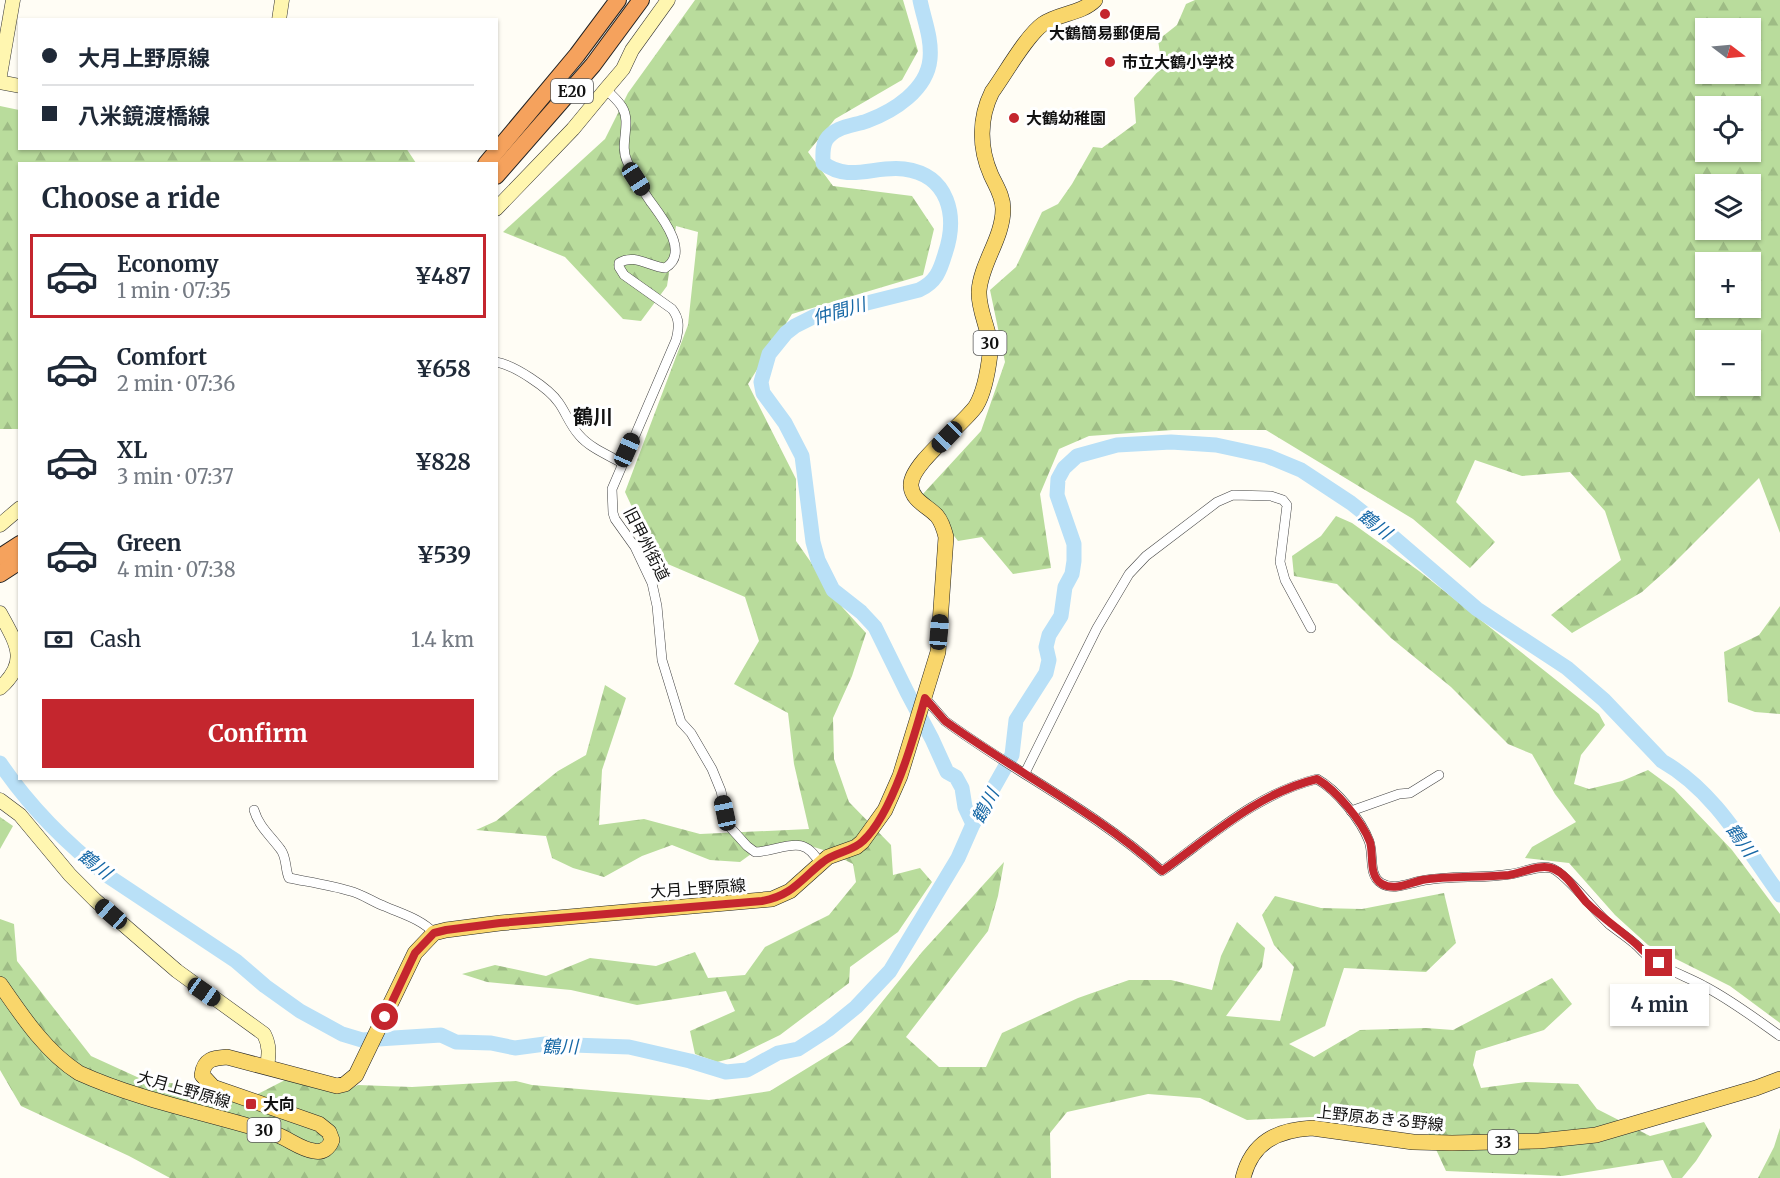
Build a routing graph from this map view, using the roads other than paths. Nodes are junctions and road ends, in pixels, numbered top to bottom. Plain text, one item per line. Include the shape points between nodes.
1 (13, 0) edge
2 (282, 0) edge
3 (618, 0) edge
4 (641, 0) edge
5 (668, 0) edge
6 (1095, 0) edge
7 (279, 18) edge
8 (0, 75) edge
9 (0, 82) edge
10 (18, 86) edge
11 (606, 89) junction
12 (498, 150) edge
13 (498, 150) edge
14 (488, 162) edge
15 (498, 174) edge
16 (498, 206) edge
17 (498, 363) edge
18 (622, 463) junction
19 (18, 510) edge
20 (0, 525) edge
21 (18, 545) edge
22 (0, 557) edge
23 (18, 562) edge
24 (0, 574) edge
25 (0, 613) edge
26 (1311, 628) dead end
27 (0, 688) edge
28 (924, 701) junction
29 (1025, 773) junction
30 (1439, 775) dead end
31 (0, 800) edge
32 (254, 810) dead end
33 (1351, 811) junction
34 (820, 864) junction
35 (434, 933) junction
36 (0, 984) edge
37 (1780, 1036) edge
38 (267, 1067) junction
39 (1780, 1079) edge
40 (1242, 1175) edge

1 - 8 street
2 - 7 street
3 - 13 highway, E20
4 - 15 highway, E20 via 593,65
5 - 11 street
6 - 28 main road, 大月上野原線 / 30 via 1037,29 987,103 983,155 1003,207 979,293 989,337 987,375 970,415 911,479 913,493 939,519 946,537 938,652
9 - 10 street
11 - 16 street
11 - 18 street, 旧甲州街道 via 624,114 626,160 664,221 676,250 666,268 634,259 619,263 624,275 672,309 679,323 676,340
12 - 14 highway, E20
17 - 18 street via 550,393 580,436
18 - 34 street, 旧甲州街道 via 612,489 613,513 652,584 662,660 681,722 702,750 717,780 728,825 755,852 791,844 803,846 814,853
19 - 20 street
21 - 22 highway
23 - 24 highway
25 - 27 street via 18,656 17,668
26 - 29 street via 1280,562 1287,505 1271,496 1233,495 1217,502 1129,574 1097,628
28 - 29 street via 953,726
28 - 34 main road, 大月上野原線 / 30 via 896,785 868,837 856,848
29 - 33 street via 1127,842 1162,871 1229,822 1305,782 1317,779 1326,784
30 - 33 street via 1410,793
31 - 38 street via 20,815 95,900 177,970 264,1034 270,1054
32 - 35 street via 262,828 282,851 289,878 350,891 413,918
33 - 37 street via 1369,841 1373,871 1383,884 1401,886 1554,869 1610,925 1648,956 1705,987
34 - 35 main road, 大月上野原線 / 30 via 790,891 762,901 500,923
35 - 38 main road, 大月上野原線 / 30 via 415,953 356,1075 345,1084 337,1086
36 - 38 main road, 大月上野原線 / 30 via 48,1047 79,1073 149,1099 275,1134 316,1152 324,1150 332,1140 319,1124 213,1087 202,1074 206,1061 216,1057
39 - 40 main road, 上野原あきる野線 / 33 via 1573,1139 1413,1142 1295,1129 1260,1145

